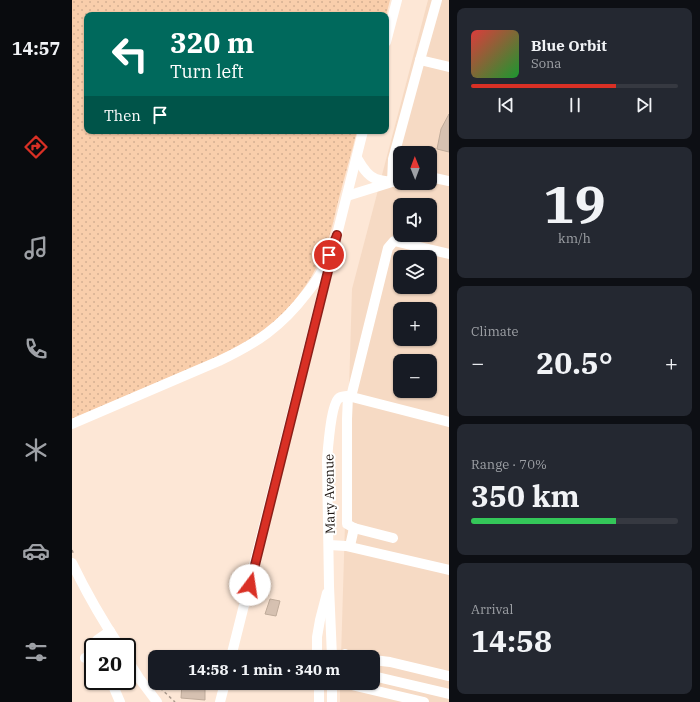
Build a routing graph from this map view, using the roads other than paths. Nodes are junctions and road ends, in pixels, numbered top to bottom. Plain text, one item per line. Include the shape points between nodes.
1 (397, 0) edge
2 (437, 0) edge
3 (389, 31) edge
4 (420, 60) junction
5 (449, 67) edge
6 (362, 134) edge
7 (397, 146) edge
8 (357, 158) junction
9 (437, 178) edge
10 (393, 181) edge
11 (449, 181) edge
12 (393, 182) edge
13 (347, 196) junction
14 (337, 235) junction
15 (449, 254) edge
16 (350, 397) junction
17 (449, 422) edge
18 (72, 424) edge
19 (351, 526) junction
20 (393, 538) dead end
21 (329, 545) junction
22 (350, 546) junction
23 (72, 563) edge
24 (449, 570) edge
25 (329, 586) junction
26 (110, 631) junction
27 (100, 638) edge
28 (114, 638) edge
29 (233, 650) edge
30 (317, 650) edge
31 (332, 650) edge
32 (380, 661) edge
33 (136, 672) edge
34 (448, 676) dead end
35 (380, 678) edge
36 (115, 690) edge
37 (223, 690) edge
38 (318, 690) edge
39 (332, 690) edge
40 (373, 690) edge
41 (449, 694) edge
42 (120, 702) edge
43 (157, 702) edge
44 (220, 702) edge
45 (319, 702) edge
46 (332, 702) edge
47 (424, 702) edge

1 - 3 street
2 - 4 street
4 - 5 street
4 - 7 street
6 - 8 street
8 - 10 street via 372,177
8 - 13 street
9 - 11 street
12 - 13 street
13 - 14 street
14 - 18 street via 325,266 315,283 290,314 260,339 219,361
14 - 29 street
15 - 16 street via 394,241 388,248
16 - 17 street
16 - 19 street via 347,419
16 - 21 street, Mary Avenue via 343,396 336,402 328,442
19 - 20 street
19 - 22 street
21 - 22 street
21 - 25 street, Mary Avenue
22 - 24 street
23 - 26 street
25 - 30 street, Mary Avenue via 320,620
25 - 31 street, Mary Avenue
26 - 27 street
26 - 28 street
32 - 34 street
33 - 43 street
35 - 41 street
36 - 42 street
37 - 44 street
38 - 45 street
39 - 46 street
40 - 47 street

